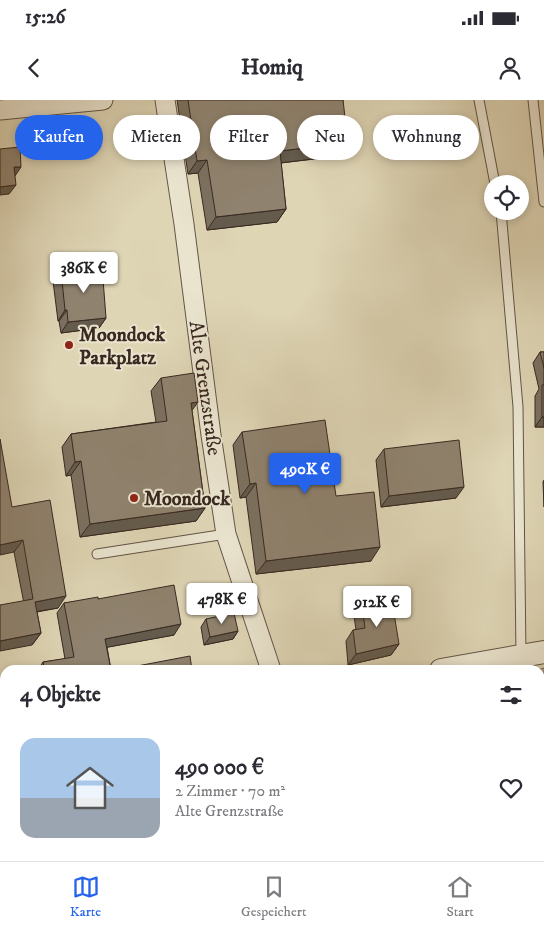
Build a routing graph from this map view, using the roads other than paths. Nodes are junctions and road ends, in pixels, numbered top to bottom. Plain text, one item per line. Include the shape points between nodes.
1 (103, 100) edge
2 (165, 100) edge
3 (479, 100) edge
4 (533, 100) edge
5 (0, 110) edge
6 (494, 175) edge
7 (544, 202) edge
8 (501, 220) edge
9 (226, 534) junction
10 (97, 554) dead end
11 (544, 652) edge
12 (521, 656) junction
13 (269, 665) edge
14 (470, 665) edge

1 - 5 street
2 - 9 street, Alte Grenzstraße
3 - 6 lane
4 - 7 lane
8 - 12 lane via 518,407
9 - 10 lane
9 - 13 street, Alte Grenzstraße
11 - 12 street
12 - 14 street

